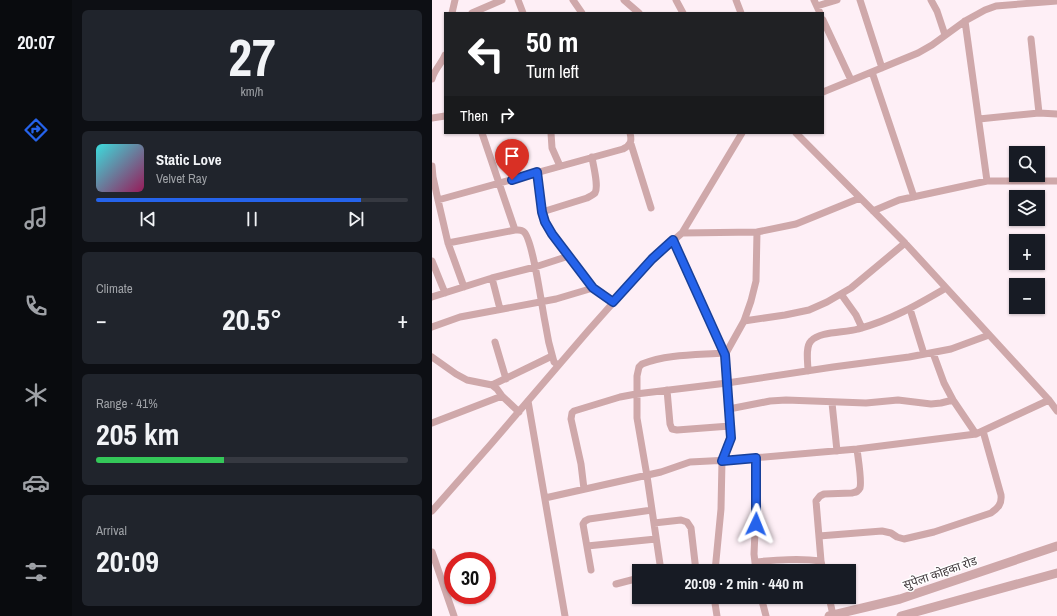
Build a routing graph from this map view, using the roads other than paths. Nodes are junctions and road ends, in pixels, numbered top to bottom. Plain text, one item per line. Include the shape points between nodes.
1 (455, 0) edge
2 (502, 0) edge
3 (518, 0) edge
4 (573, 0) edge
5 (624, 0) edge
6 (676, 0) edge
7 (736, 0) edge
8 (837, 0) edge
9 (860, 0) edge
10 (931, 0) edge
11 (1057, 1) edge
12 (817, 6) edge
13 (452, 12) edge
14 (474, 12) edge
15 (523, 12) edge
16 (581, 12) edge
17 (638, 12) edge
18 (682, 12) edge
19 (742, 12) edge
20 (965, 21) junction
21 (824, 22) edge
22 (945, 35) junction
23 (1031, 39) dead end
24 (444, 58) edge
25 (882, 68) junction
26 (872, 72) junction
27 (432, 79) edge
28 (851, 80) junction
29 (824, 92) edge
30 (1039, 113) junction
31 (1057, 114) edge
32 (444, 116) edge
33 (432, 118) edge
34 (979, 119) junction
35 (482, 134) edge
36 (551, 134) edge
37 (630, 134) edge
38 (741, 134) edge
39 (797, 134) edge
40 (630, 144) junction
41 (592, 157) junction
42 (432, 166) edge
43 (560, 166) junction
44 (537, 172) junction
45 (432, 177) edge
46 (987, 181) junction
47 (1057, 181) edge
48 (499, 183) junction
49 (914, 197) junction
50 (860, 198) junction
51 (438, 200) junction
52 (651, 208) dead end
53 (873, 211) junction
54 (542, 212) junction
55 (515, 230) junction
56 (757, 232) junction
57 (682, 233) junction
58 (673, 240) junction
59 (448, 243) junction
60 (905, 243) junction
61 (569, 256) junction
62 (432, 261) edge
63 (535, 267) junction
64 (492, 278) junction
65 (464, 287) junction
66 (593, 288) junction
67 (946, 288) junction
68 (445, 293) junction
69 (841, 294) junction
70 (432, 296) edge
71 (542, 301) junction
72 (613, 302) junction
73 (910, 309) junction
74 (500, 310) junction
75 (744, 321) junction
76 (432, 327) edge
77 (862, 328) junction
78 (989, 335) junction
79 (495, 342) dead end
80 (933, 353) junction
81 (725, 354) junction
82 (924, 354) junction
83 (552, 356) junction
84 (432, 357) edge
85 (558, 365) junction
86 (808, 371) junction
87 (506, 379) junction
88 (727, 383) junction
89 (492, 386) junction
90 (666, 390) junction
91 (636, 394) junction
92 (502, 396) junction
93 (953, 400) junction
94 (1049, 400) junction
95 (528, 401) junction
96 (832, 403) junction
97 (729, 408) junction
98 (1057, 411) edge
99 (519, 412) junction
100 (432, 423) edge
101 (730, 426) junction
102 (980, 433) junction
103 (857, 449) junction
104 (837, 451) junction
105 (756, 458) junction
106 (722, 461) junction
107 (647, 476) junction
108 (584, 489) junction
109 (545, 498) junction
110 (652, 510) junction
111 (432, 511) edge
112 (654, 523) junction
113 (819, 536) junction
114 (656, 539) junction
115 (587, 546) junction
116 (1057, 546) edge
117 (432, 552) edge
118 (821, 561) junction
119 (755, 562) joint
120 (660, 564) edge
121 (695, 564) edge
122 (716, 564) edge
123 (822, 564) edge
124 (591, 570) dead end
125 (1057, 572) edge
126 (632, 580) edge
127 (616, 584) dead end
128 (715, 604) edge
129 (763, 604) edge
130 (830, 604) edge
131 (454, 616) edge
132 (565, 616) edge
133 (717, 616) edge
134 (766, 616) edge
135 (831, 616) edge
136 (901, 616) edge

1 - 13 street
2 - 14 street
3 - 15 street
4 - 16 street
5 - 17 street
6 - 18 street
7 - 19 street
8 - 12 street
9 - 25 street
10 - 22 street
11 - 20 street via 996,6
20 - 22 street
20 - 34 street
21 - 28 street
22 - 25 street via 918,54
23 - 30 street
24 - 27 street
25 - 26 street
26 - 28 street
26 - 49 street
28 - 29 street
30 - 31 street
30 - 34 street
32 - 33 street
34 - 46 street
35 - 48 street
36 - 43 street via 552,148
37 - 40 street
38 - 57 street
39 - 50 street
40 - 41 street via 623,149
40 - 52 street
41 - 43 street
41 - 54 street via 596,191 587,198
42 - 45 street
43 - 44 street
44 - 48 street
44 - 54 street
45 - 51 street
46 - 47 street
46 - 49 street
48 - 51 street
48 - 55 street
49 - 53 street via 899,200
50 - 53 street
50 - 56 street via 796,224
51 - 59 street
53 - 60 street
54 - 61 street via 552,234
55 - 59 street
55 - 63 street via 522,230 527,237
56 - 57 street
56 - 75 street via 756,281
57 - 58 street
58 - 72 street
58 - 81 street
59 - 65 street
60 - 67 street
60 - 69 street
61 - 63 street
61 - 66 street
62 - 68 street
63 - 64 street
63 - 71 street
64 - 65 street
64 - 74 street
65 - 68 street
66 - 71 street
66 - 72 street
67 - 73 street
67 - 78 street
68 - 70 street
69 - 75 street via 809,310
69 - 77 street
71 - 74 street
71 - 83 street
72 - 85 street
73 - 77 street
73 - 82 street
74 - 76 street via 460,317
75 - 81 street
77 - 86 street via 813,339 808,347
78 - 80 street
78 - 94 street
79 - 87 street
80 - 82 street
80 - 93 street
81 - 88 street
81 - 91 street via 676,356 642,364 638,371
82 - 86 street
83 - 85 street
83 - 87 street
84 - 89 street via 467,380
85 - 95 street
86 - 88 street
87 - 89 street
88 - 90 street
88 - 97 street
89 - 92 street
90 - 91 street
90 - 101 street via 672,429
91 - 107 street via 637,418
91 - 108 street via 580,408 572,413
92 - 99 street
92 - 100 street
93 - 96 street via 931,404 898,400
93 - 102 street
94 - 98 street
94 - 102 street
95 - 99 street
95 - 109 street
96 - 97 street via 786,400
96 - 104 street
97 - 101 street
99 - 111 street
101 - 106 street via 731,438
102 - 103 street
102 - 113 street via 1002,500 991,513 934,532 904,538 882,531
103 - 104 street
103 - 113 street via 860,487 856,492 824,494 817,499
104 - 105 street
105 - 106 street
105 - 119 street
106 - 107 street via 690,462
106 - 122 street
107 - 108 street
107 - 110 street
108 - 109 street
109 - 132 street
110 - 112 street
110 - 115 street via 586,520 583,524
112 - 114 street
112 - 121 street via 681,520 687,522 691,528
113 - 118 street
114 - 115 street
114 - 120 street
115 - 124 street
116 - 135 street, सुपेला कोहका रोड via 900,599
117 - 131 street
118 - 119 street via 790,559
118 - 123 street
125 - 136 street
126 - 127 street
128 - 133 street
129 - 134 street
130 - 135 street

